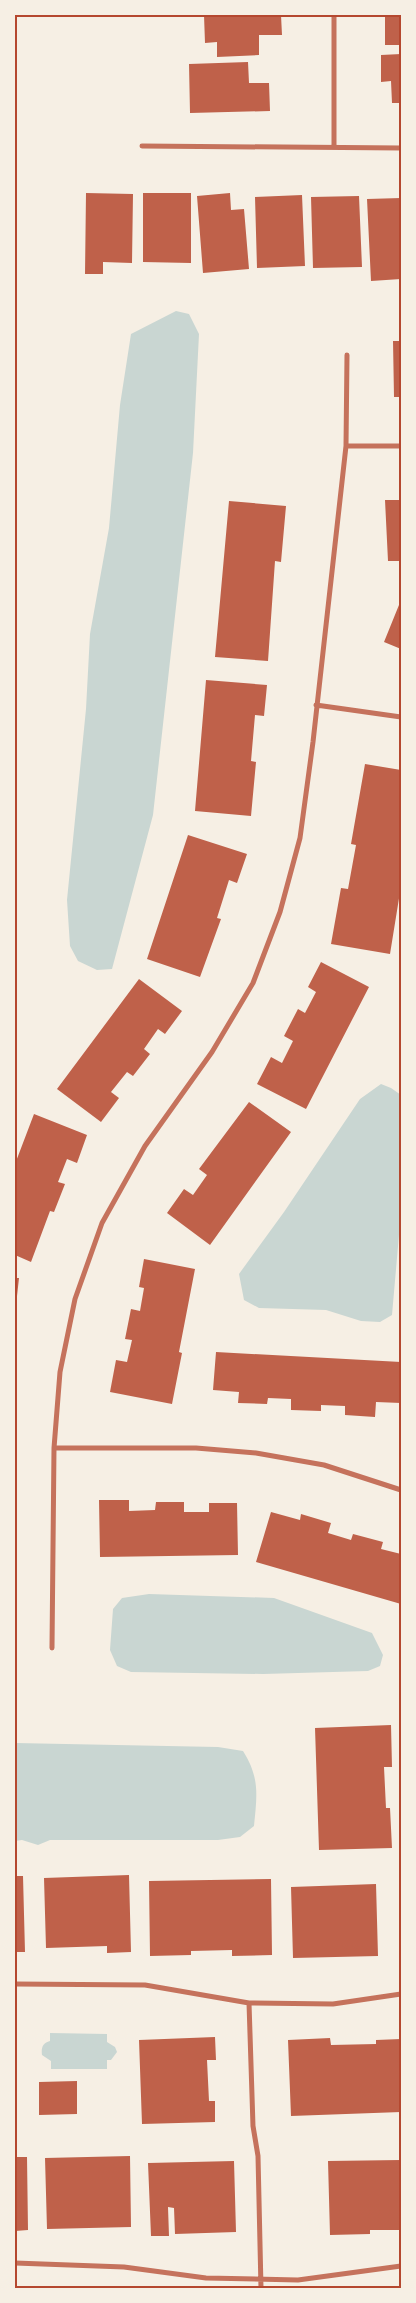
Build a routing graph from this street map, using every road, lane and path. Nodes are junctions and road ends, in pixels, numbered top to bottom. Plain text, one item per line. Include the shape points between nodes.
1 (334, 15) edge
2 (142, 146) dead end
3 (334, 147) junction
4 (401, 148) edge
5 (347, 355) dead end
6 (346, 446) junction
7 (401, 446) edge
8 (316, 705) junction
9 (401, 717) edge
10 (54, 1448) junction
11 (401, 1490) edge
12 (52, 1648) dead end
13 (15, 1984) edge
14 (401, 1994) edge
15 (249, 2003) junction
16 (15, 2263) edge
17 (401, 2266) edge
18 (261, 2278) junction
19 (261, 2288) edge

1 - 3 street
2 - 3 street
3 - 4 street
5 - 6 street
6 - 7 street
6 - 8 street
8 - 9 street
8 - 10 street via 300,838 280,912 253,983 212,1052 145,1146 102,1223 75,1299 60,1372
10 - 11 street via 196,1448 256,1453 324,1465
10 - 12 street
13 - 15 street via 145,1984
14 - 15 street via 333,2004
15 - 18 street
16 - 18 street via 124,2267 206,2278
17 - 18 street via 298,2280
18 - 19 street

